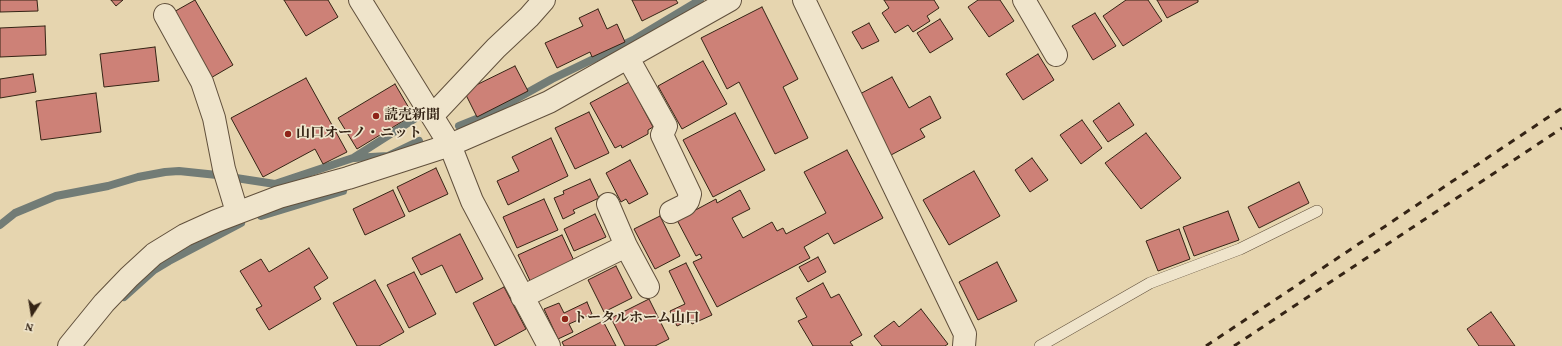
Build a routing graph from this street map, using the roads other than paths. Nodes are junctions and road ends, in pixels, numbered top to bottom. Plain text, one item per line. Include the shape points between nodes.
1 (360, 0) edge
2 (544, 0) edge
3 (730, 0) edge
4 (804, 0) edge
5 (1024, 0) edge
6 (165, 15) dead end
7 (1056, 55) dead end
8 (628, 58) junction
9 (432, 116) junction
10 (450, 145) junction
11 (608, 204) dead end
12 (1317, 211) dead end
13 (237, 212) junction
14 (671, 212) dead end
15 (626, 246) junction
16 (648, 287) dead end
17 (522, 297) junction
18 (69, 346) edge
19 (549, 346) edge
20 (964, 346) edge
21 (1040, 346) edge

1 - 9 street
2 - 9 street
3 - 8 street
4 - 20 street via 965,334
5 - 7 street
6 - 13 street via 202,82 214,118 224,169
8 - 10 street via 549,102
8 - 14 street via 666,126 662,135 690,194 685,205
9 - 10 street
10 - 13 street
10 - 17 street via 472,201
11 - 15 street
12 - 21 lane via 1240,249 1150,283
13 - 18 street via 185,235 154,254 104,303
15 - 16 street
15 - 17 street
17 - 19 street

